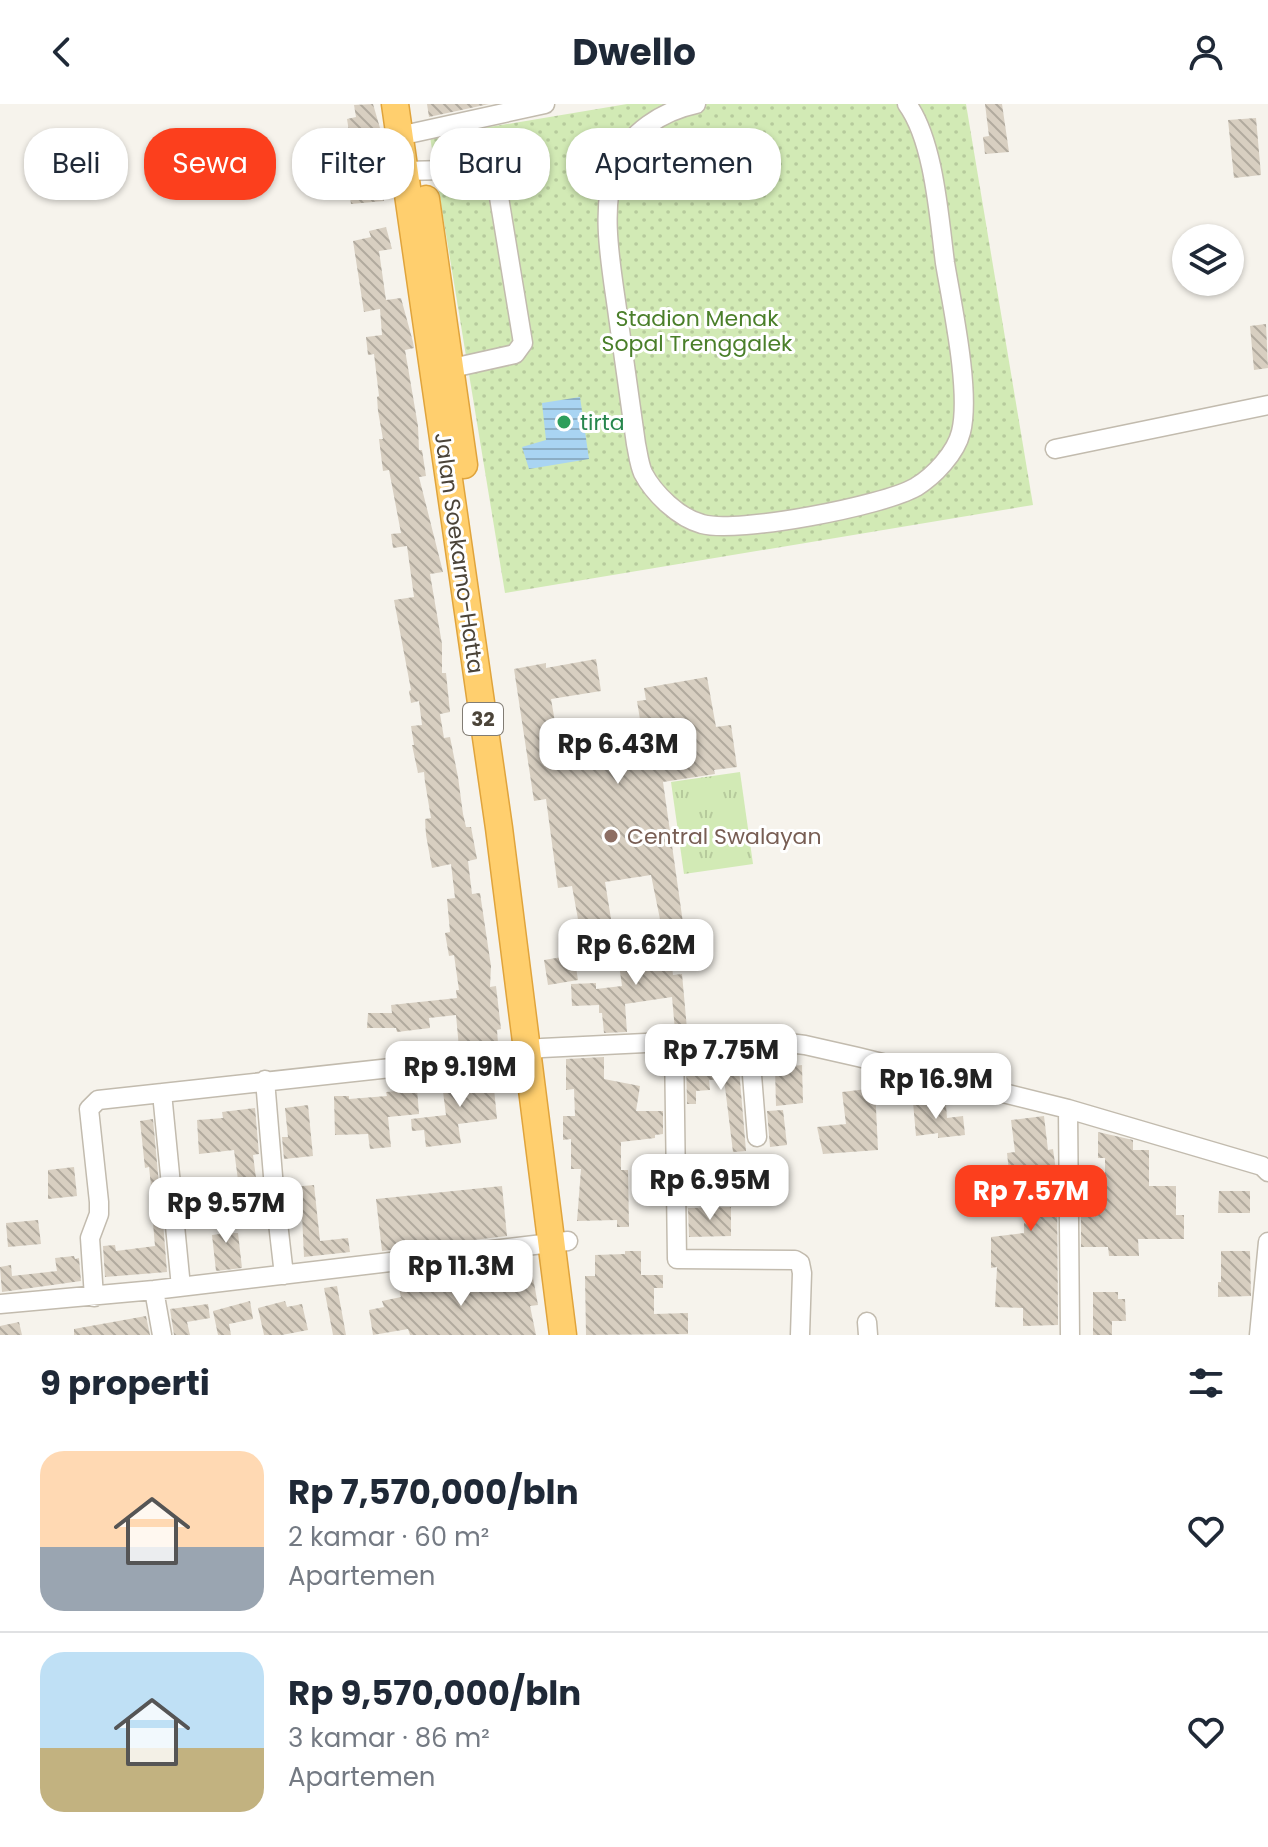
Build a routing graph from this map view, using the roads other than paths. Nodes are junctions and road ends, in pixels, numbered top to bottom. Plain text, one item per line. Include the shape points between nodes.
1 (395, 104) edge
2 (413, 104) edge
3 (545, 104) edge
4 (696, 104) edge
5 (907, 104) edge
6 (405, 128) edge
7 (409, 128) edge
8 (414, 134) edge
9 (414, 171) edge
10 (414, 178) edge
11 (442, 370) junction
12 (1268, 405) edge
13 (1055, 449) dead end
14 (749, 1038) junction
15 (674, 1043) junction
16 (534, 1049) junction
17 (265, 1080) junction
18 (162, 1093) junction
19 (1068, 1109) junction
20 (757, 1137) dead end
21 (1268, 1172) edge
22 (560, 1242) junction
23 (1268, 1242) edge
24 (1268, 1251) edge
25 (284, 1275) junction
26 (181, 1287) junction
27 (154, 1290) junction
28 (94, 1297) junction
29 (0, 1304) edge
30 (162, 1335) edge
31 (563, 1335) edge
32 (580, 1335) edge
33 (800, 1335) edge
34 (1070, 1335) edge
35 (1259, 1335) edge

1 - 6 highway, Jalan Soekarno-Hatta / 32
2 - 7 highway, Jalan Soekarno-Hatta / 32
3 - 8 street
4 - 5 street via 657,118 621,155 612,182 609,243 644,475 684,516 720,527 881,501 916,487 955,446 964,399 953,314 934,182
9 - 11 street via 489,169 523,343 515,354
10 - 11 highway, Jalan Soekarno-Hatta / 32
11 - 16 highway, Jalan Soekarno-Hatta / 32
12 - 13 street
14 - 15 street
14 - 19 street via 844,1054
14 - 20 street
15 - 16 street
15 - 33 street via 677,1259 800,1263
16 - 17 street
16 - 22 highway, Jalan Soekarno-Hatta / 32
17 - 18 street
17 - 25 street
18 - 26 street
18 - 28 street via 91,1104 100,1208 90,1238
19 - 21 street
19 - 34 street
22 - 25 street
22 - 31 highway, Jalan Soekarno-Hatta / 32
22 - 32 highway, Jalan Soekarno-Hatta / 32
23 - 24 street
24 - 35 street
25 - 26 street
26 - 27 street
27 - 28 street
27 - 30 street
28 - 29 street

